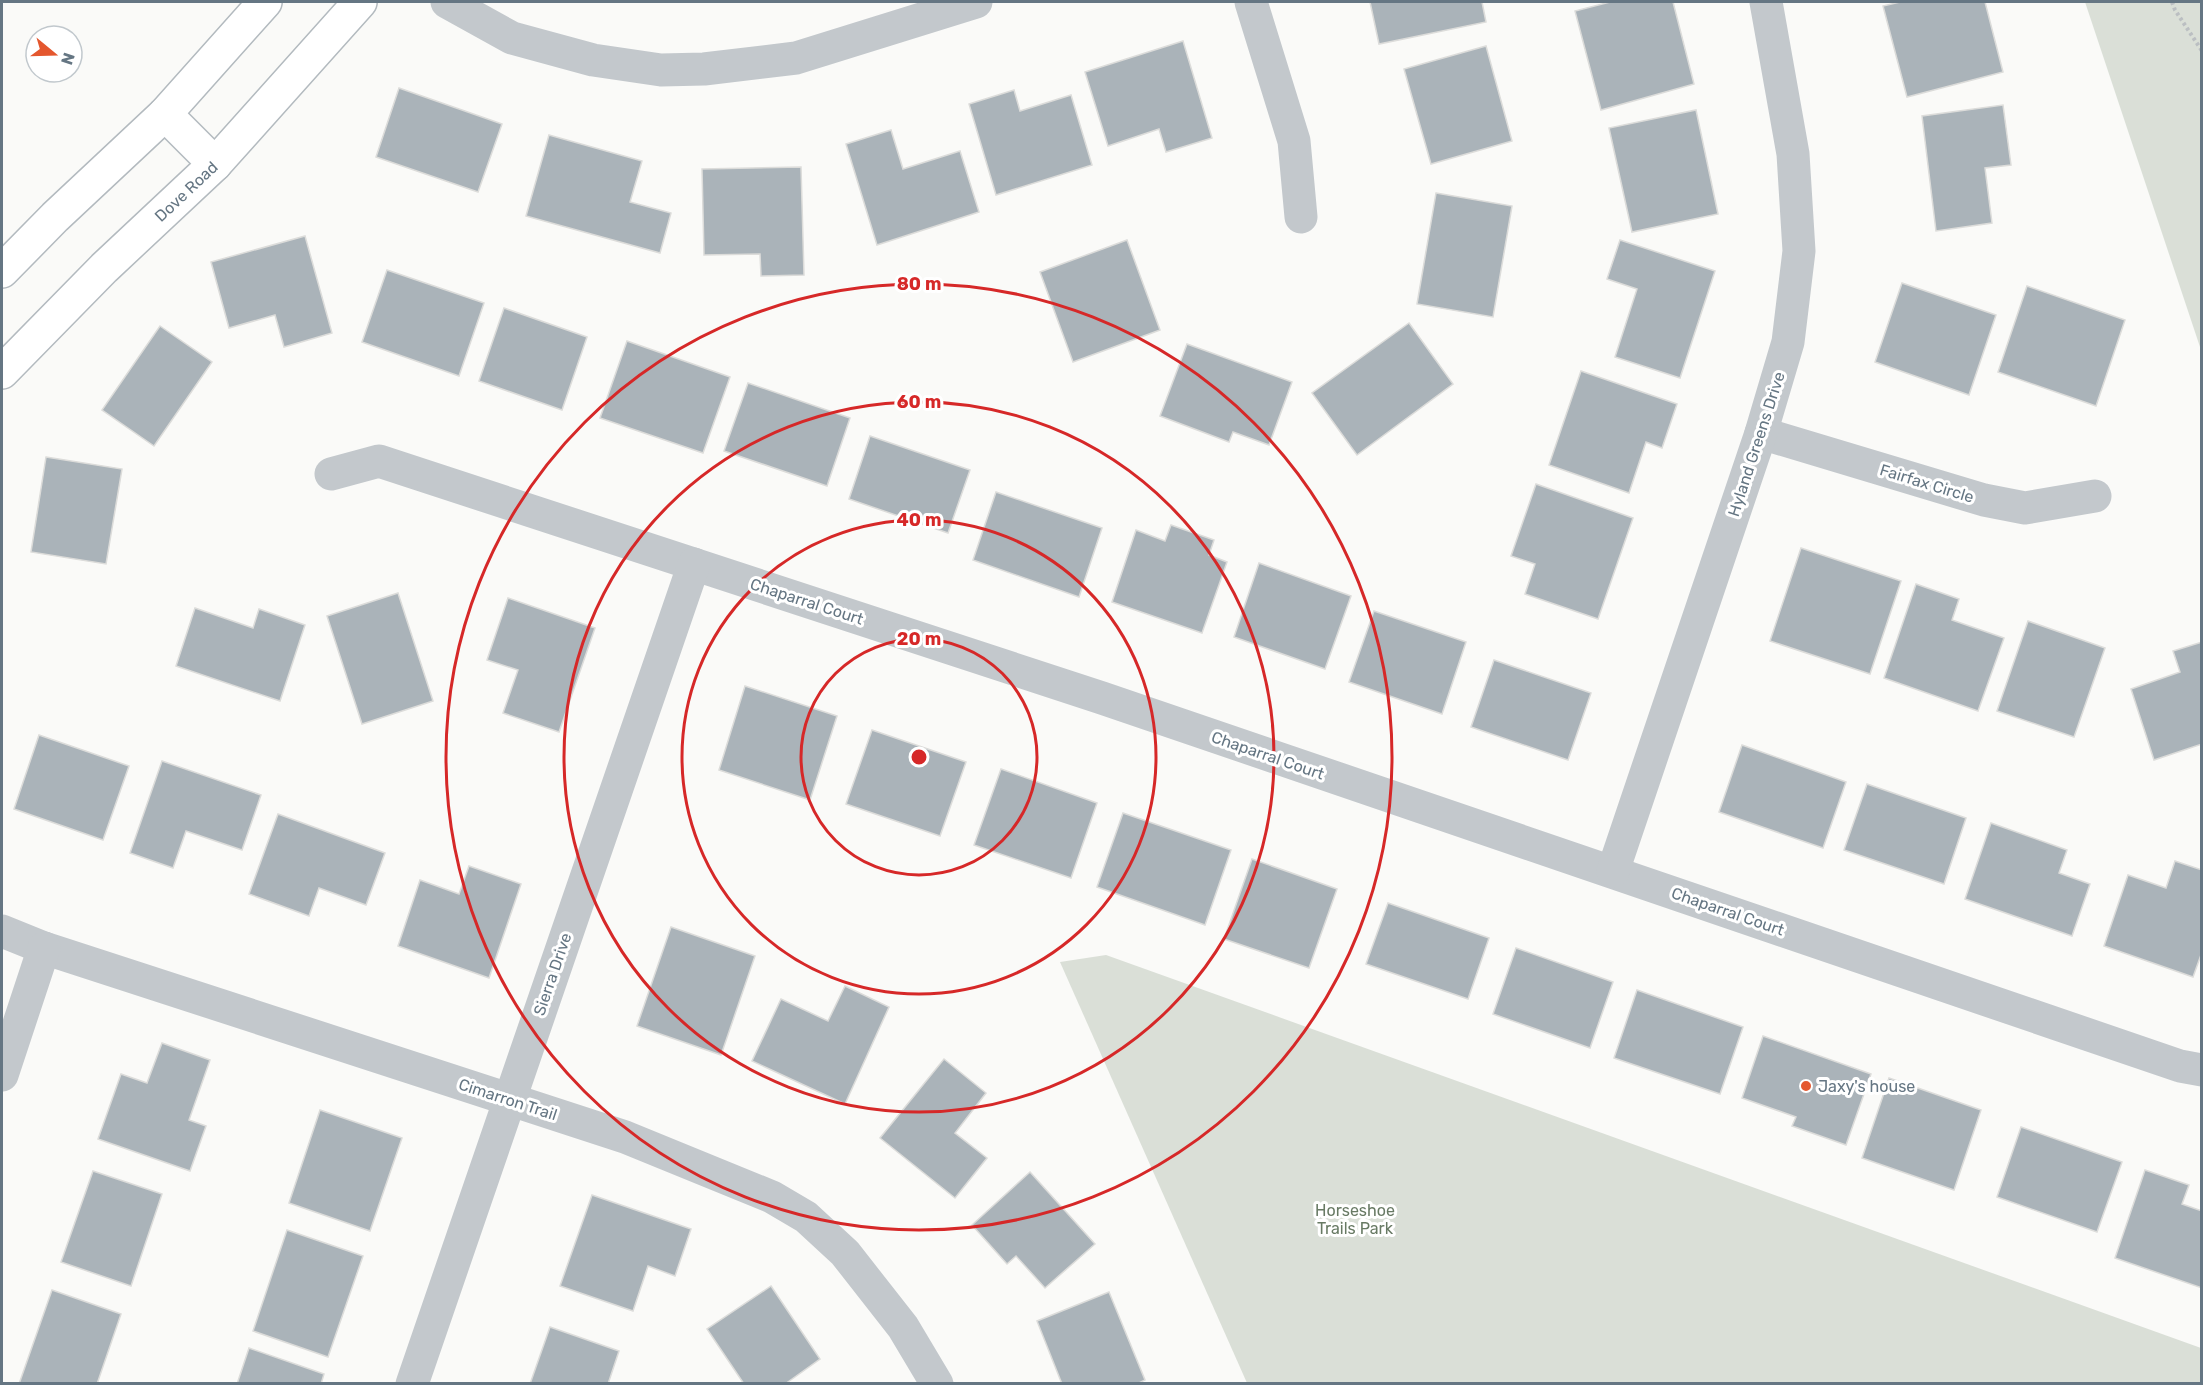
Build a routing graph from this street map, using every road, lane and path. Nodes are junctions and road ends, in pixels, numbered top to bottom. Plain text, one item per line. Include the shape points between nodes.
1 (265, 2) edge
2 (360, 2) edge
3 (447, 2) edge
4 (975, 2) edge
5 (1251, 2) edge
6 (1766, 2) edge
7 (2172, 2) edge
8 (2202, 51) edge
9 (165, 114) junction
10 (215, 164) junction
11 (1301, 217) dead end
12 (2, 271) edge
13 (2, 372) edge
14 (1761, 433) junction
15 (331, 474) dead end
16 (2095, 496) dead end
17 (694, 564) junction
18 (1613, 871) junction
19 (2, 931) edge
20 (44, 948) junction
21 (2202, 1070) edge
22 (2, 1075) edge
23 (509, 1100) junction
24 (412, 1383) edge
25 (937, 1383) edge

1 - 9 main road
2 - 10 main road, Dove Road
3 - 4 street via 512,38 593,60 704,69 796,58
5 - 11 street via 1294,141
6 - 14 street, Hyland Greens Drive via 1793,154 1799,251 1788,342
7 - 8 path
9 - 10 main road
9 - 12 main road
10 - 13 main road, Dove Road via 104,268
14 - 16 street, Fairfax Circle via 1984,500 2025,508
14 - 18 street, Hyland Greens Drive
15 - 17 street, Chaparral Court via 379,461
17 - 18 street, Chaparral Court
17 - 23 street, Sierra Drive
18 - 21 street, Chaparral Court via 2180,1066
19 - 20 street, Cimarron Trail
20 - 22 street
20 - 23 street, Cimarron Trail
23 - 24 street, Sierra Drive
23 - 25 street, Cimarron Trail via 625,1137 772,1197 806,1217 852,1262 903,1327

